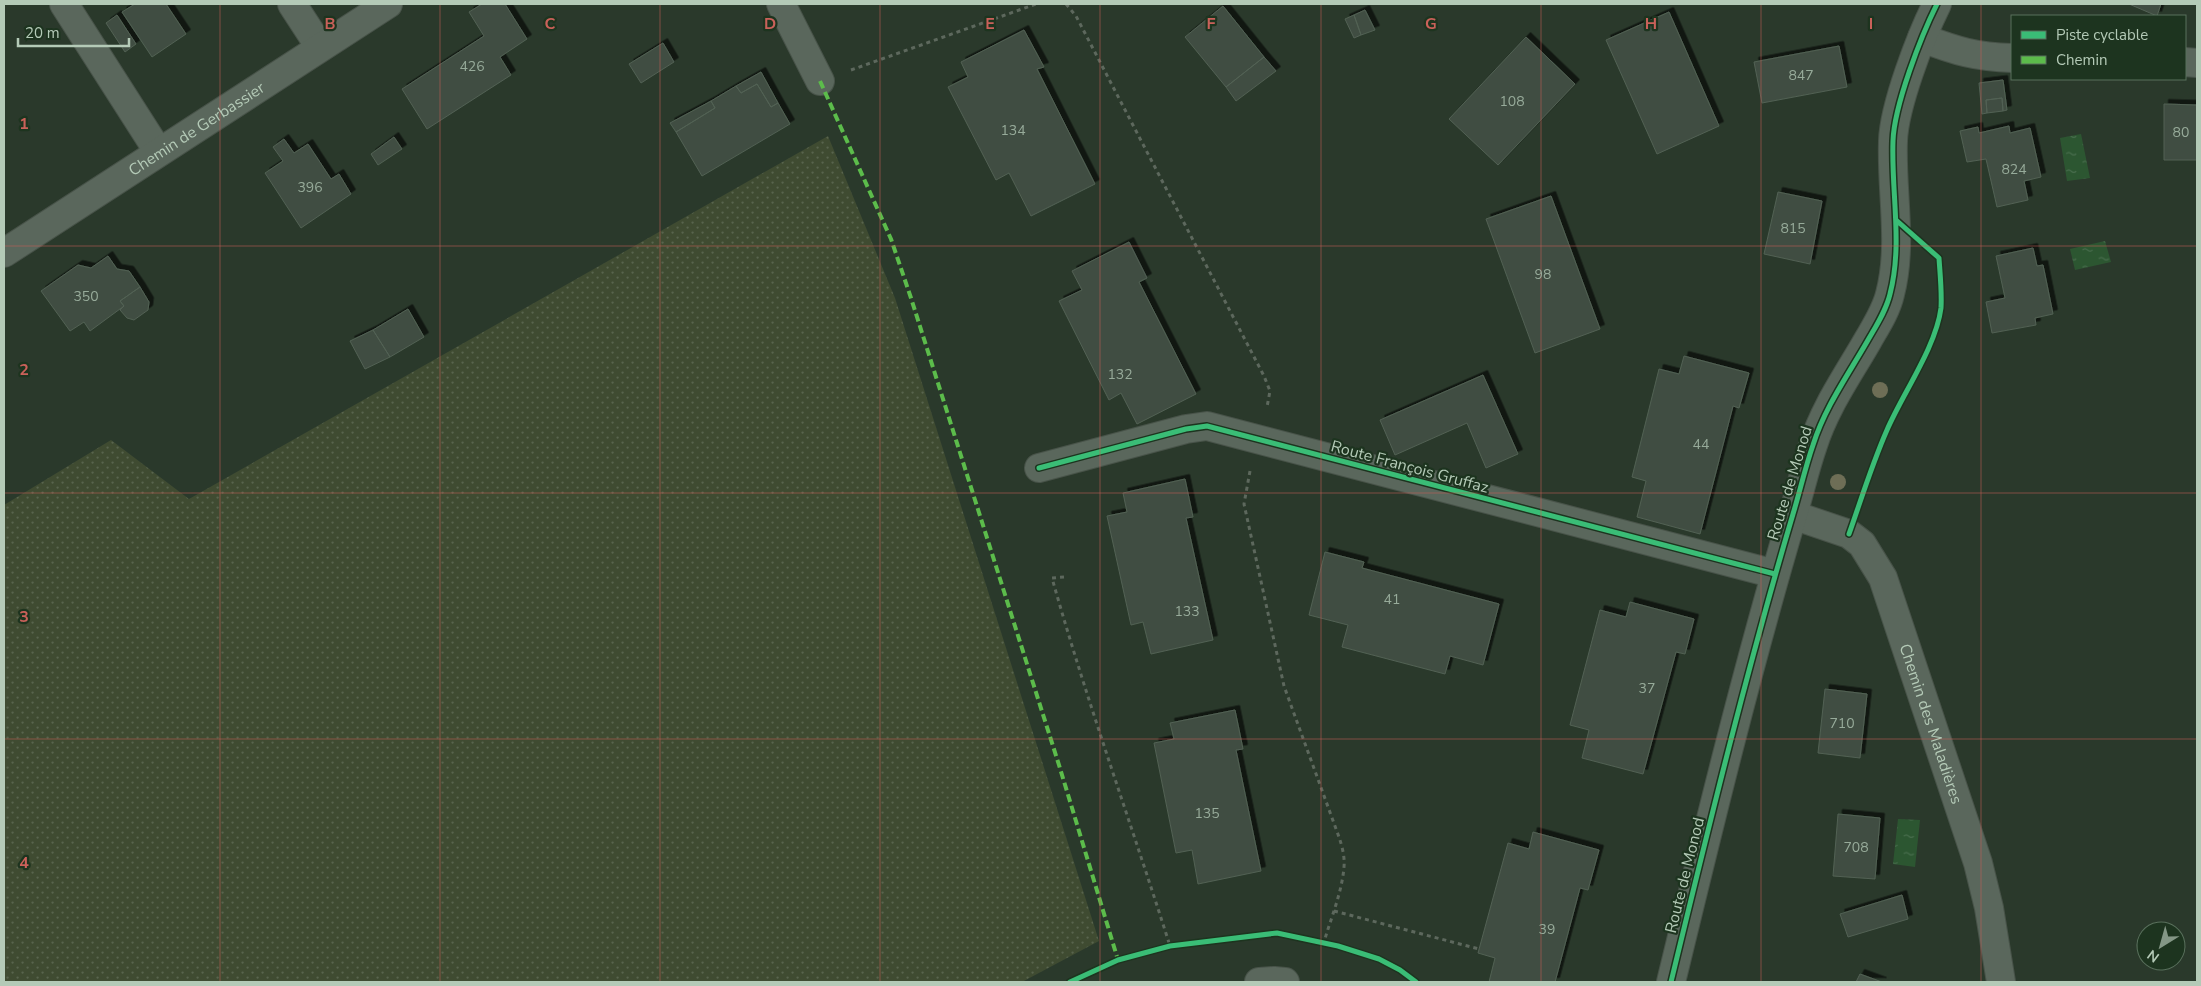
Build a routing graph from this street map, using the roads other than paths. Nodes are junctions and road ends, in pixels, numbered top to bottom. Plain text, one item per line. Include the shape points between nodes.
1 (64, 4) edge
2 (292, 4) edge
3 (388, 4) edge
4 (781, 4) edge
5 (1937, 4) edge
6 (1922, 38) junction
7 (320, 47) junction
8 (2011, 58) edge
9 (820, 82) road end
10 (158, 151) junction
11 (4, 253) edge
12 (1039, 468) dead end
13 (1793, 514) junction
14 (1775, 574) junction
15 (1259, 982) edge
16 (1284, 982) edge
17 (1671, 982) edge
18 (2001, 982) edge

1 - 10 street
2 - 7 street
3 - 7 street, Chemin de Gerbassier
4 - 9 street
5 - 6 street, Route de Monod
6 - 8 street via 1958,52
6 - 13 street, Route de Monod via 1900,103 1893,137 1896,234 1895,273 1889,298 1822,420
7 - 10 street, Chemin de Gerbassier
10 - 11 street, Chemin de Gerbassier
12 - 14 street, Route François Gruffaz via 1207,426
13 - 14 street, Route de Monod
13 - 18 street, Chemin des Maladières via 1849,534 1862,544 1884,578 1978,864
14 - 17 street, Route de Monod via 1720,779
15 - 16 street

